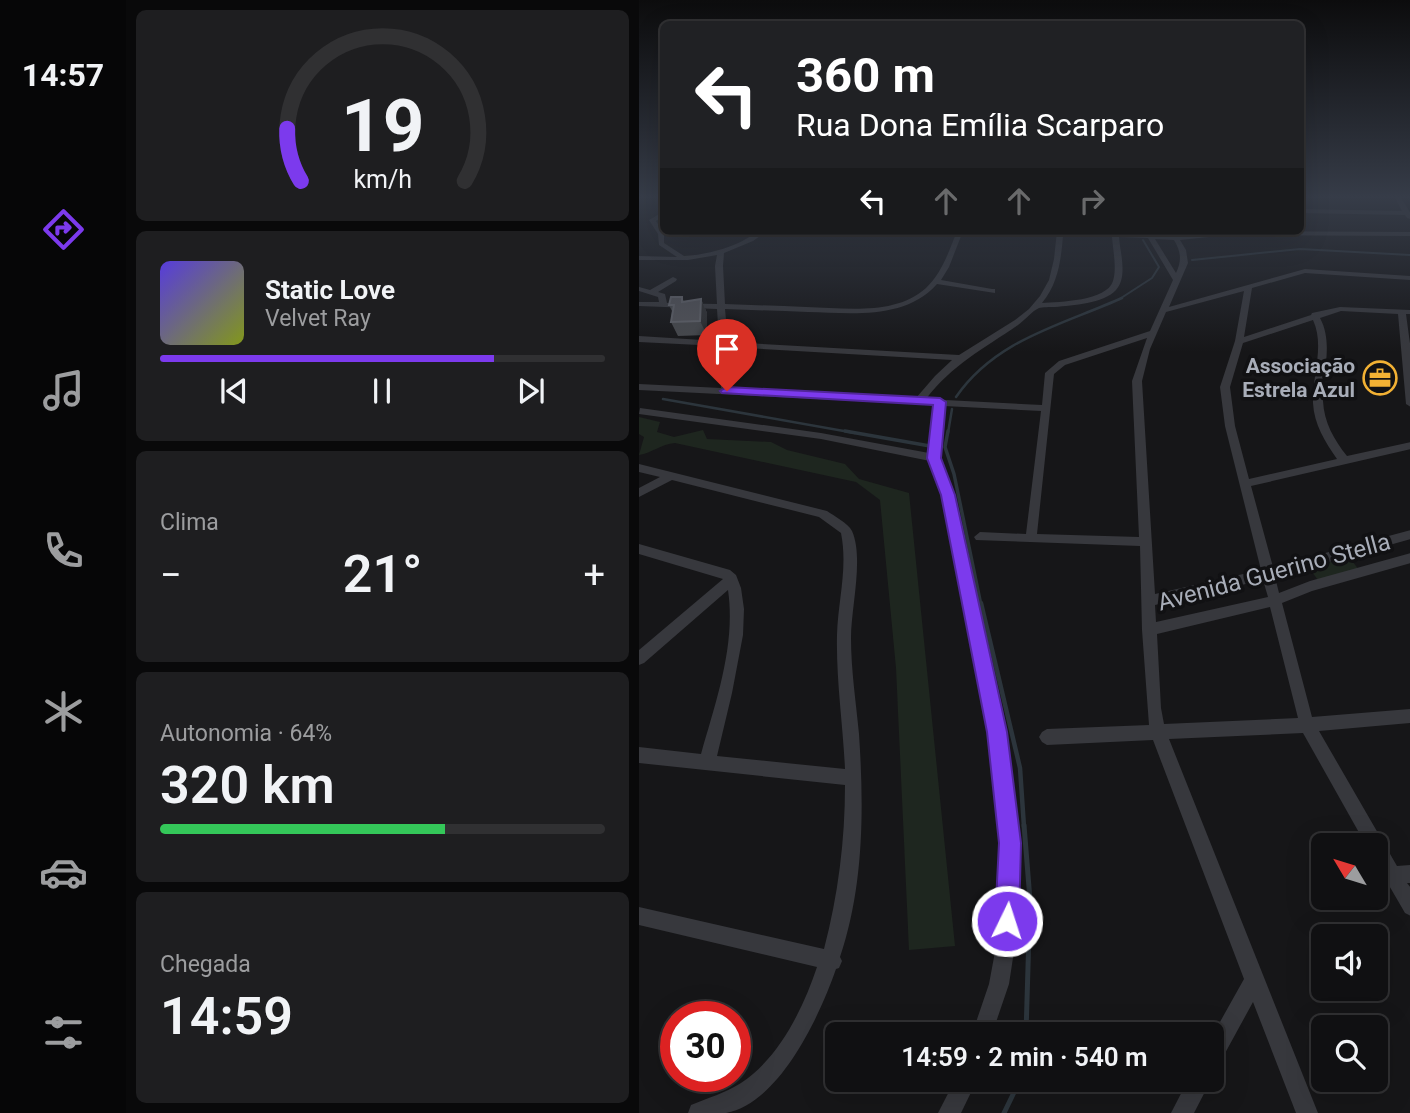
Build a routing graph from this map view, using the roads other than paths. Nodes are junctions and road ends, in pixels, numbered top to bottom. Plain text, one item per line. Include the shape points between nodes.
1 (667, 248) edge
2 (735, 248) edge
3 (956, 248) edge
4 (1058, 248) edge
5 (1116, 248) edge
6 (1157, 248) edge
7 (1171, 248) edge
8 (1181, 248) edge
9 (721, 254) junction
10 (681, 257) junction
11 (639, 258) edge
12 (1410, 278) edge
13 (673, 279) dead end
14 (1176, 279) junction
15 (937, 282) junction
16 (1248, 287) junction
17 (639, 289) edge
18 (992, 291) dead end
19 (1235, 291) junction
20 (651, 293) junction
21 (1246, 303) junction
22 (639, 304) edge
23 (664, 305) junction
24 (1039, 306) junction
25 (1165, 306) junction
26 (722, 307) junction
27 (1406, 312) edge
28 (1315, 315) junction
29 (1152, 333) junction
30 (639, 339) edge
31 (1239, 341) junction
32 (724, 343) junction
33 (961, 358) junction
34 (1409, 383) edge
35 (639, 387) edge
36 (727, 391) junction
37 (920, 401) junction
38 (647, 402) edge
39 (940, 402) junction
40 (1410, 404) edge
41 (1044, 408) junction
42 (1410, 445) edge
43 (934, 458) junction
44 (1344, 460) junction
45 (639, 468) edge
46 (671, 476) junction
47 (1245, 484) junction
48 (639, 493) edge
49 (1410, 534) edge
50 (980, 537) dead end
51 (1031, 538) junction
52 (1144, 542) junction
53 (642, 553) edge
54 (1410, 558) edge
55 (1267, 574) junction
56 (732, 579) junction
57 (1148, 601) junction
58 (1273, 601) junction
59 (1149, 630) junction
60 (639, 659) edge
61 (1410, 716) edge
62 (1306, 725) junction
63 (1158, 731) junction
64 (1047, 737) dead end
65 (639, 755) edge
66 (707, 762) junction
67 (851, 778) junction
68 (1368, 833) edge
69 (1388, 860) edge
70 (1401, 875) edge
71 (1410, 907) edge
72 (639, 916) edge
73 (832, 961) junction
74 (1254, 980) junction
75 (986, 1022) edge
76 (1224, 1035) edge
77 (960, 1092) edge
78 (1193, 1092) edge
79 (699, 1113) edge
80 (949, 1113) edge
81 (1182, 1113) edge
82 (1307, 1113) edge

1 - 10 street
2 - 9 street
3 - 15 street
4 - 24 street via 1053,281
5 - 24 street via 1117,279 1111,291 1098,298
6 - 14 street
7 - 14 street
8 - 14 street via 1185,257
9 - 10 street
9 - 26 street
10 - 11 street
12 - 16 street via 1305,271
13 - 20 street
14 - 25 street
15 - 18 street
15 - 26 street via 917,298 877,309
16 - 19 street
16 - 21 street
17 - 20 street
19 - 21 street
19 - 25 street via 1191,306
20 - 23 street via 665,298
21 - 31 street
22 - 23 street
23 - 26 street
24 - 33 street
25 - 29 street
26 - 32 street
27 - 28 street via 1340,309
27 - 34 street
28 - 31 street
28 - 44 street via 1322,336 1318,402 1323,427
29 - 41 street via 1055,367 1048,379
29 - 52 street via 1136,394
30 - 32 street
31 - 47 street via 1225,402
32 - 33 street
32 - 36 street
33 - 37 street
34 - 40 street
35 - 38 street
36 - 37 street
36 - 38 street
37 - 39 street
38 - 43 street
39 - 41 street
39 - 43 street
41 - 51 street
42 - 44 street
43 - 75 street via 948,495 997,732 1010,843 1009,901 999,984
44 - 47 street
45 - 46 street
46 - 48 street
46 - 67 street via 808,508 833,518 846,531 850,556 844,642
47 - 55 street
49 - 55 street, Avenida Guerino Stella
50 - 51 street
51 - 52 street
52 - 57 street
53 - 56 street via 705,566
54 - 58 street, Avenida Guerino Stella
55 - 57 street, Avenida Guerino Stella
55 - 58 street
56 - 60 street
56 - 66 street via 738,619
57 - 59 street
58 - 59 street, Avenida Guerino Stella
58 - 62 street
59 - 63 street
61 - 62 street
62 - 63 street
62 - 68 street
63 - 64 street
63 - 74 street
65 - 66 street
66 - 67 street
67 - 73 street via 846,896
69 - 70 street
70 - 71 street
72 - 73 street
73 - 79 street via 807,1016 776,1067 750,1089
74 - 76 street
74 - 82 street
77 - 80 street
78 - 81 street

